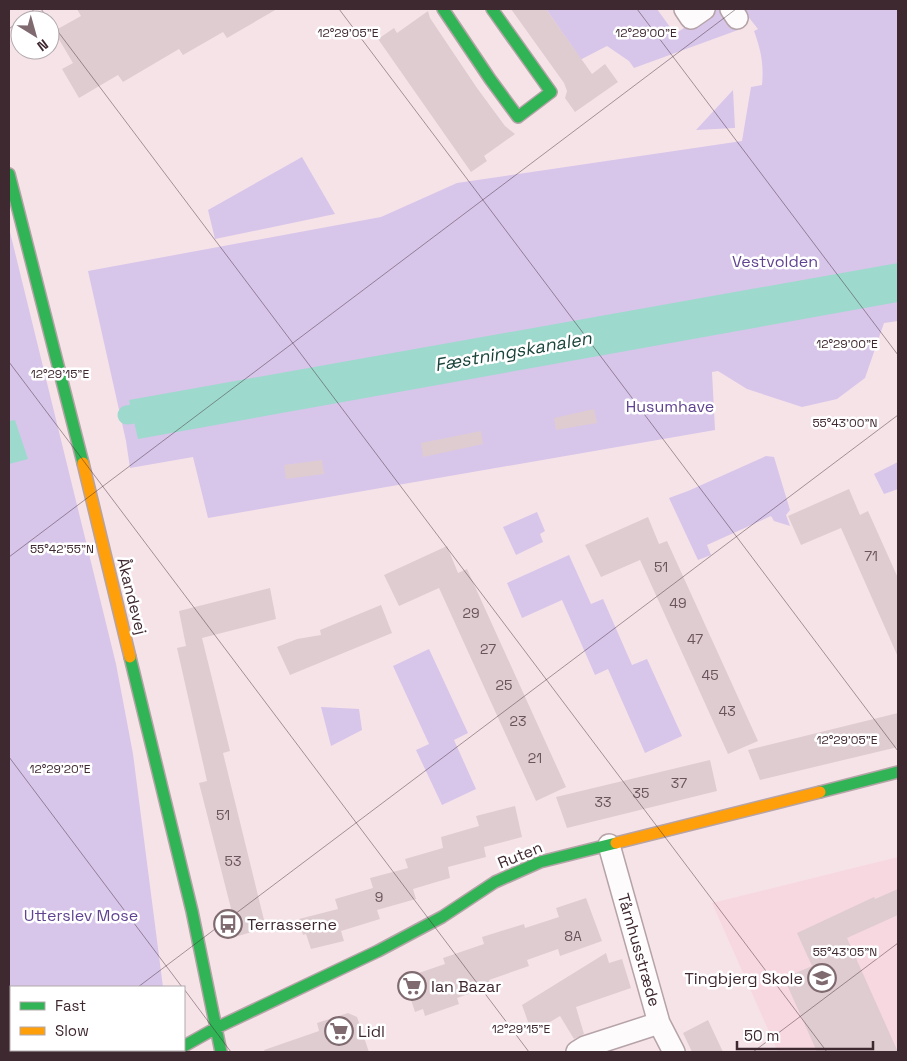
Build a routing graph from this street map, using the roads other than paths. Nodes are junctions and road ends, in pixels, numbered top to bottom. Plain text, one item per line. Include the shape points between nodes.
1 (443, 9) edge
2 (492, 9) edge
3 (685, 9) edge
4 (704, 9) edge
5 (9, 174) edge
6 (898, 772) edge
7 (609, 845) junction
8 (659, 1023) junction
9 (216, 1028) junction
10 (185, 1045) edge
11 (221, 1052) edge
12 (578, 1052) edge
13 (674, 1052) edge

1 - 2 street via 518,117 551,92
3 - 4 street via 692,18
5 - 9 street, Åkandevej via 192,911
6 - 7 street, Ruten
7 - 8 street, Tårnhusstræde
7 - 9 street, Ruten via 540,862 494,882 442,917 378,951
8 - 12 street
8 - 13 street, Tårnhusstræde
9 - 10 street, Ruten
9 - 11 street

